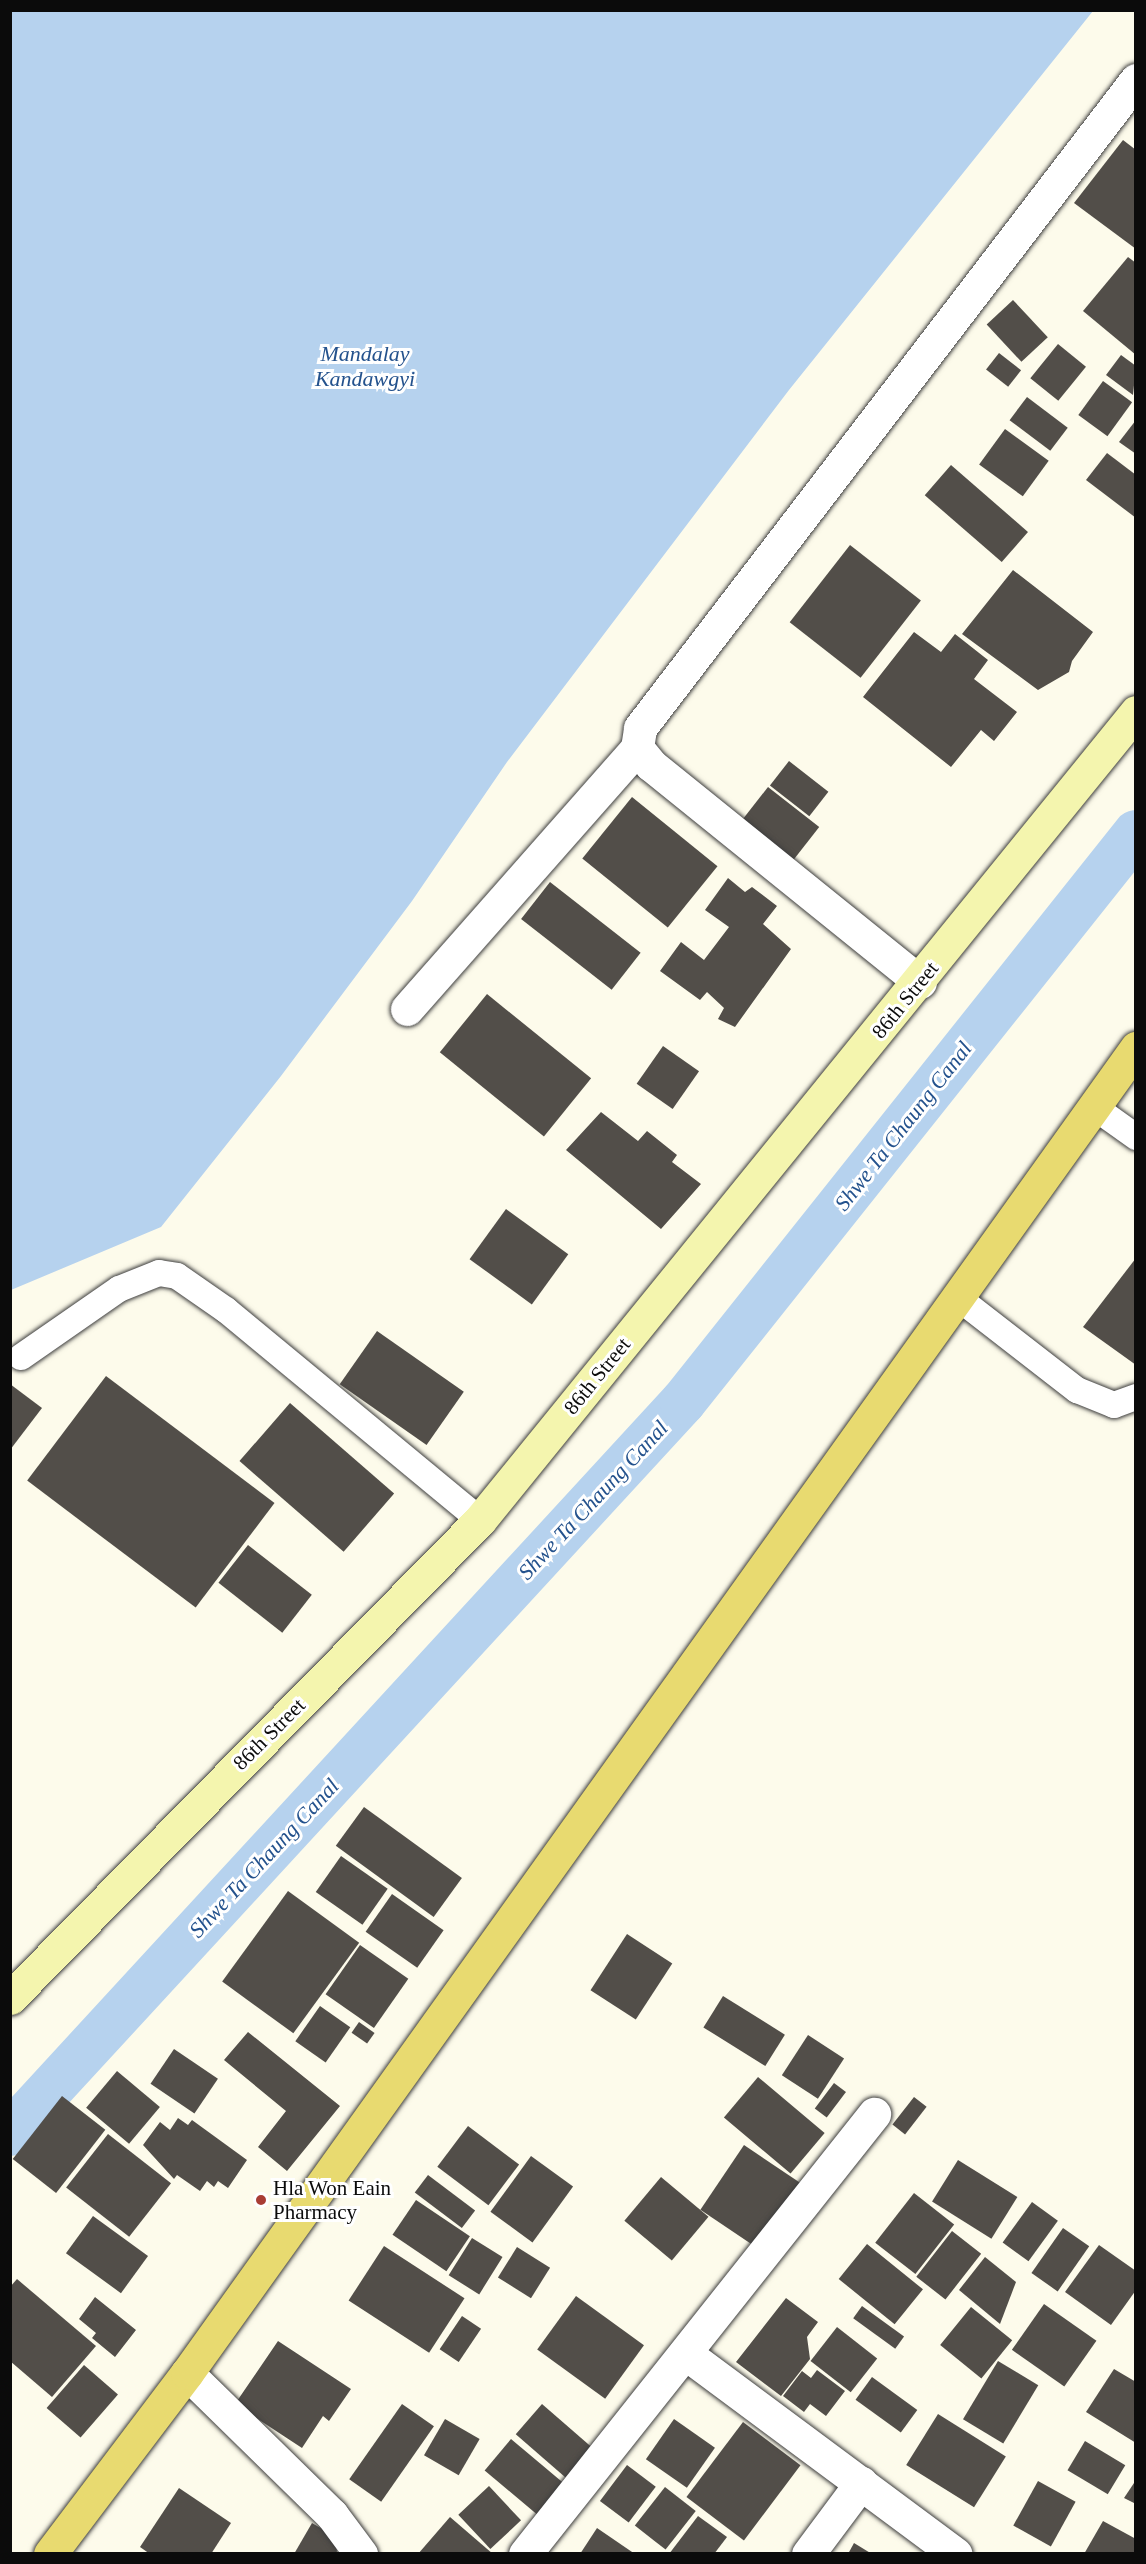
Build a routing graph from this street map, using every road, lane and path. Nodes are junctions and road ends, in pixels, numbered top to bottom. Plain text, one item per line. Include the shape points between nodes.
1 (1136, 80) edge
2 (1136, 712) edge
3 (637, 748) junction
4 (920, 982) junction
5 (408, 1009) dead end
6 (1136, 1048) edge
7 (1094, 1107) junction
8 (1136, 1137) edge
9 (957, 1297) junction
10 (21, 1358) dead end
11 (1136, 1397) edge
12 (480, 1520) junction
13 (10, 1998) edge
14 (874, 2114) dead end
15 (685, 2353) junction
16 (187, 2373) junction
17 (861, 2483) junction
18 (50, 2553) edge
19 (361, 2553) edge
20 (525, 2553) edge
21 (808, 2553) edge
22 (956, 2553) edge

1 - 3 street via 651,712 640,728
2 - 4 main road, 86th Street
3 - 4 street via 651,765
3 - 5 street
4 - 12 main road, 86th Street
6 - 7 main road
7 - 8 lane
7 - 9 main road
9 - 11 lane via 1077,1390 1114,1405
9 - 16 main road
10 - 12 lane via 119,1289 159,1273 177,1276 226,1310
12 - 13 main road, 86th Street
14 - 15 street
15 - 17 street
15 - 20 street
16 - 18 main road
16 - 19 street via 332,2514
17 - 21 street
17 - 22 street

